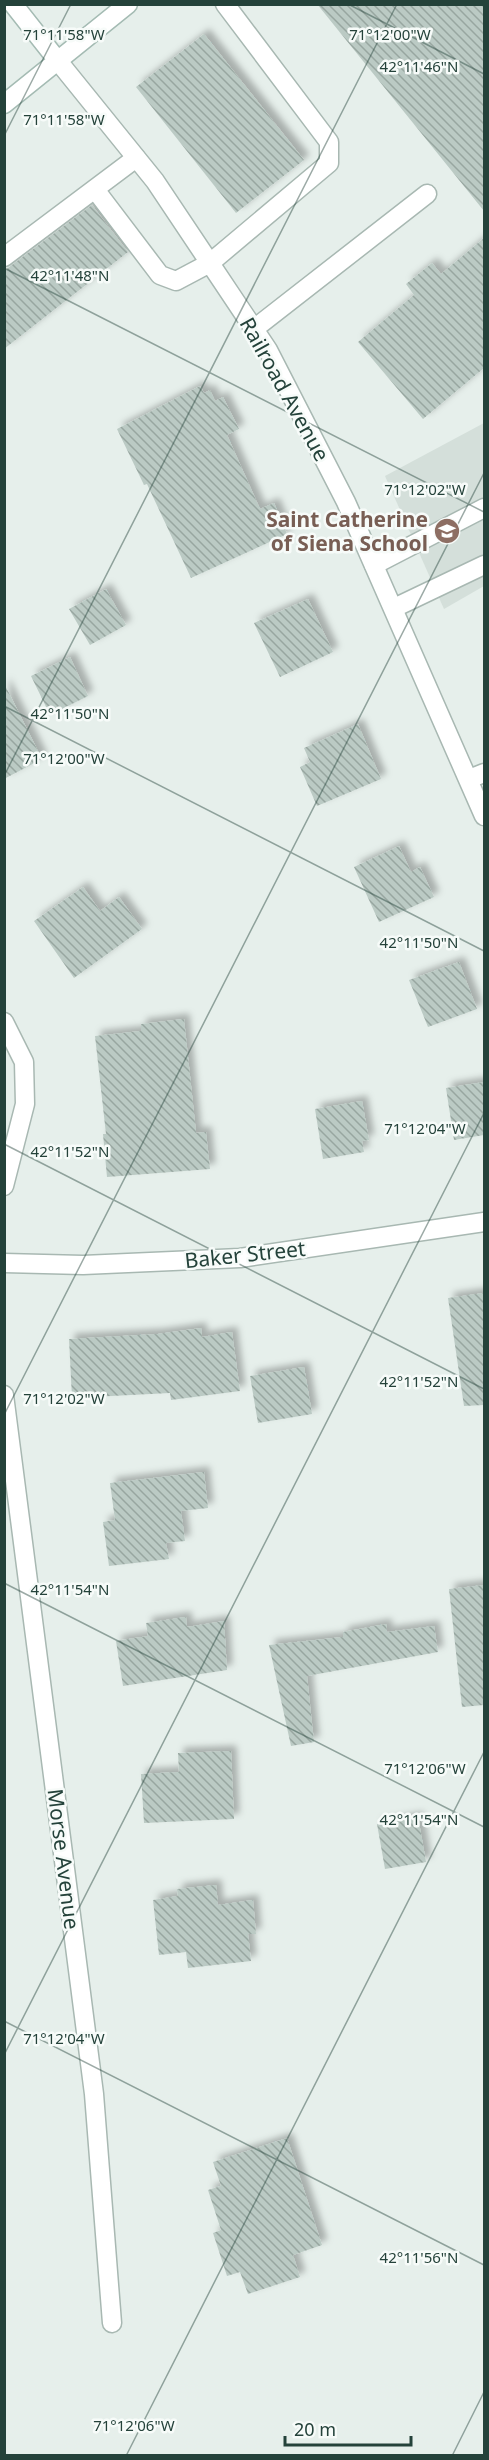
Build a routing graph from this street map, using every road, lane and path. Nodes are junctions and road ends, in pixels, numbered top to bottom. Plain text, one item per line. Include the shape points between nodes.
1 (13, 4) edge
2 (128, 4) edge
3 (225, 4) edge
4 (58, 61) junction
5 (4, 104) edge
6 (136, 158) junction
7 (96, 188) junction
8 (427, 194) dead end
9 (4, 258) edge
10 (210, 263) junction
11 (254, 329) junction
12 (484, 508) edge
13 (374, 565) junction
14 (484, 565) edge
15 (394, 608) junction
16 (477, 776) edge
17 (484, 816) edge
18 (4, 1022) edge
19 (4, 1186) edge
20 (484, 1222) edge
21 (4, 1263) edge
22 (4, 1395) edge
23 (112, 2323) dead end

1 - 4 street, Railroad Avenue
2 - 4 street
3 - 10 street via 329,142 329,163
4 - 5 street
4 - 6 street, Railroad Avenue
6 - 7 street
6 - 10 street, Railroad Avenue
7 - 9 street
7 - 10 street via 160,275 176,280
8 - 11 street
10 - 11 street, Railroad Avenue
11 - 13 street, Railroad Avenue
12 - 13 street
13 - 15 street, Railroad Avenue
14 - 15 street
15 - 16 street, Railroad Avenue
16 - 17 street, Railroad Avenue
18 - 19 street via 24,1062 26,1104
20 - 21 street, Baker Street via 240,1258 83,1265
22 - 23 street, Morse Avenue via 94,2094

